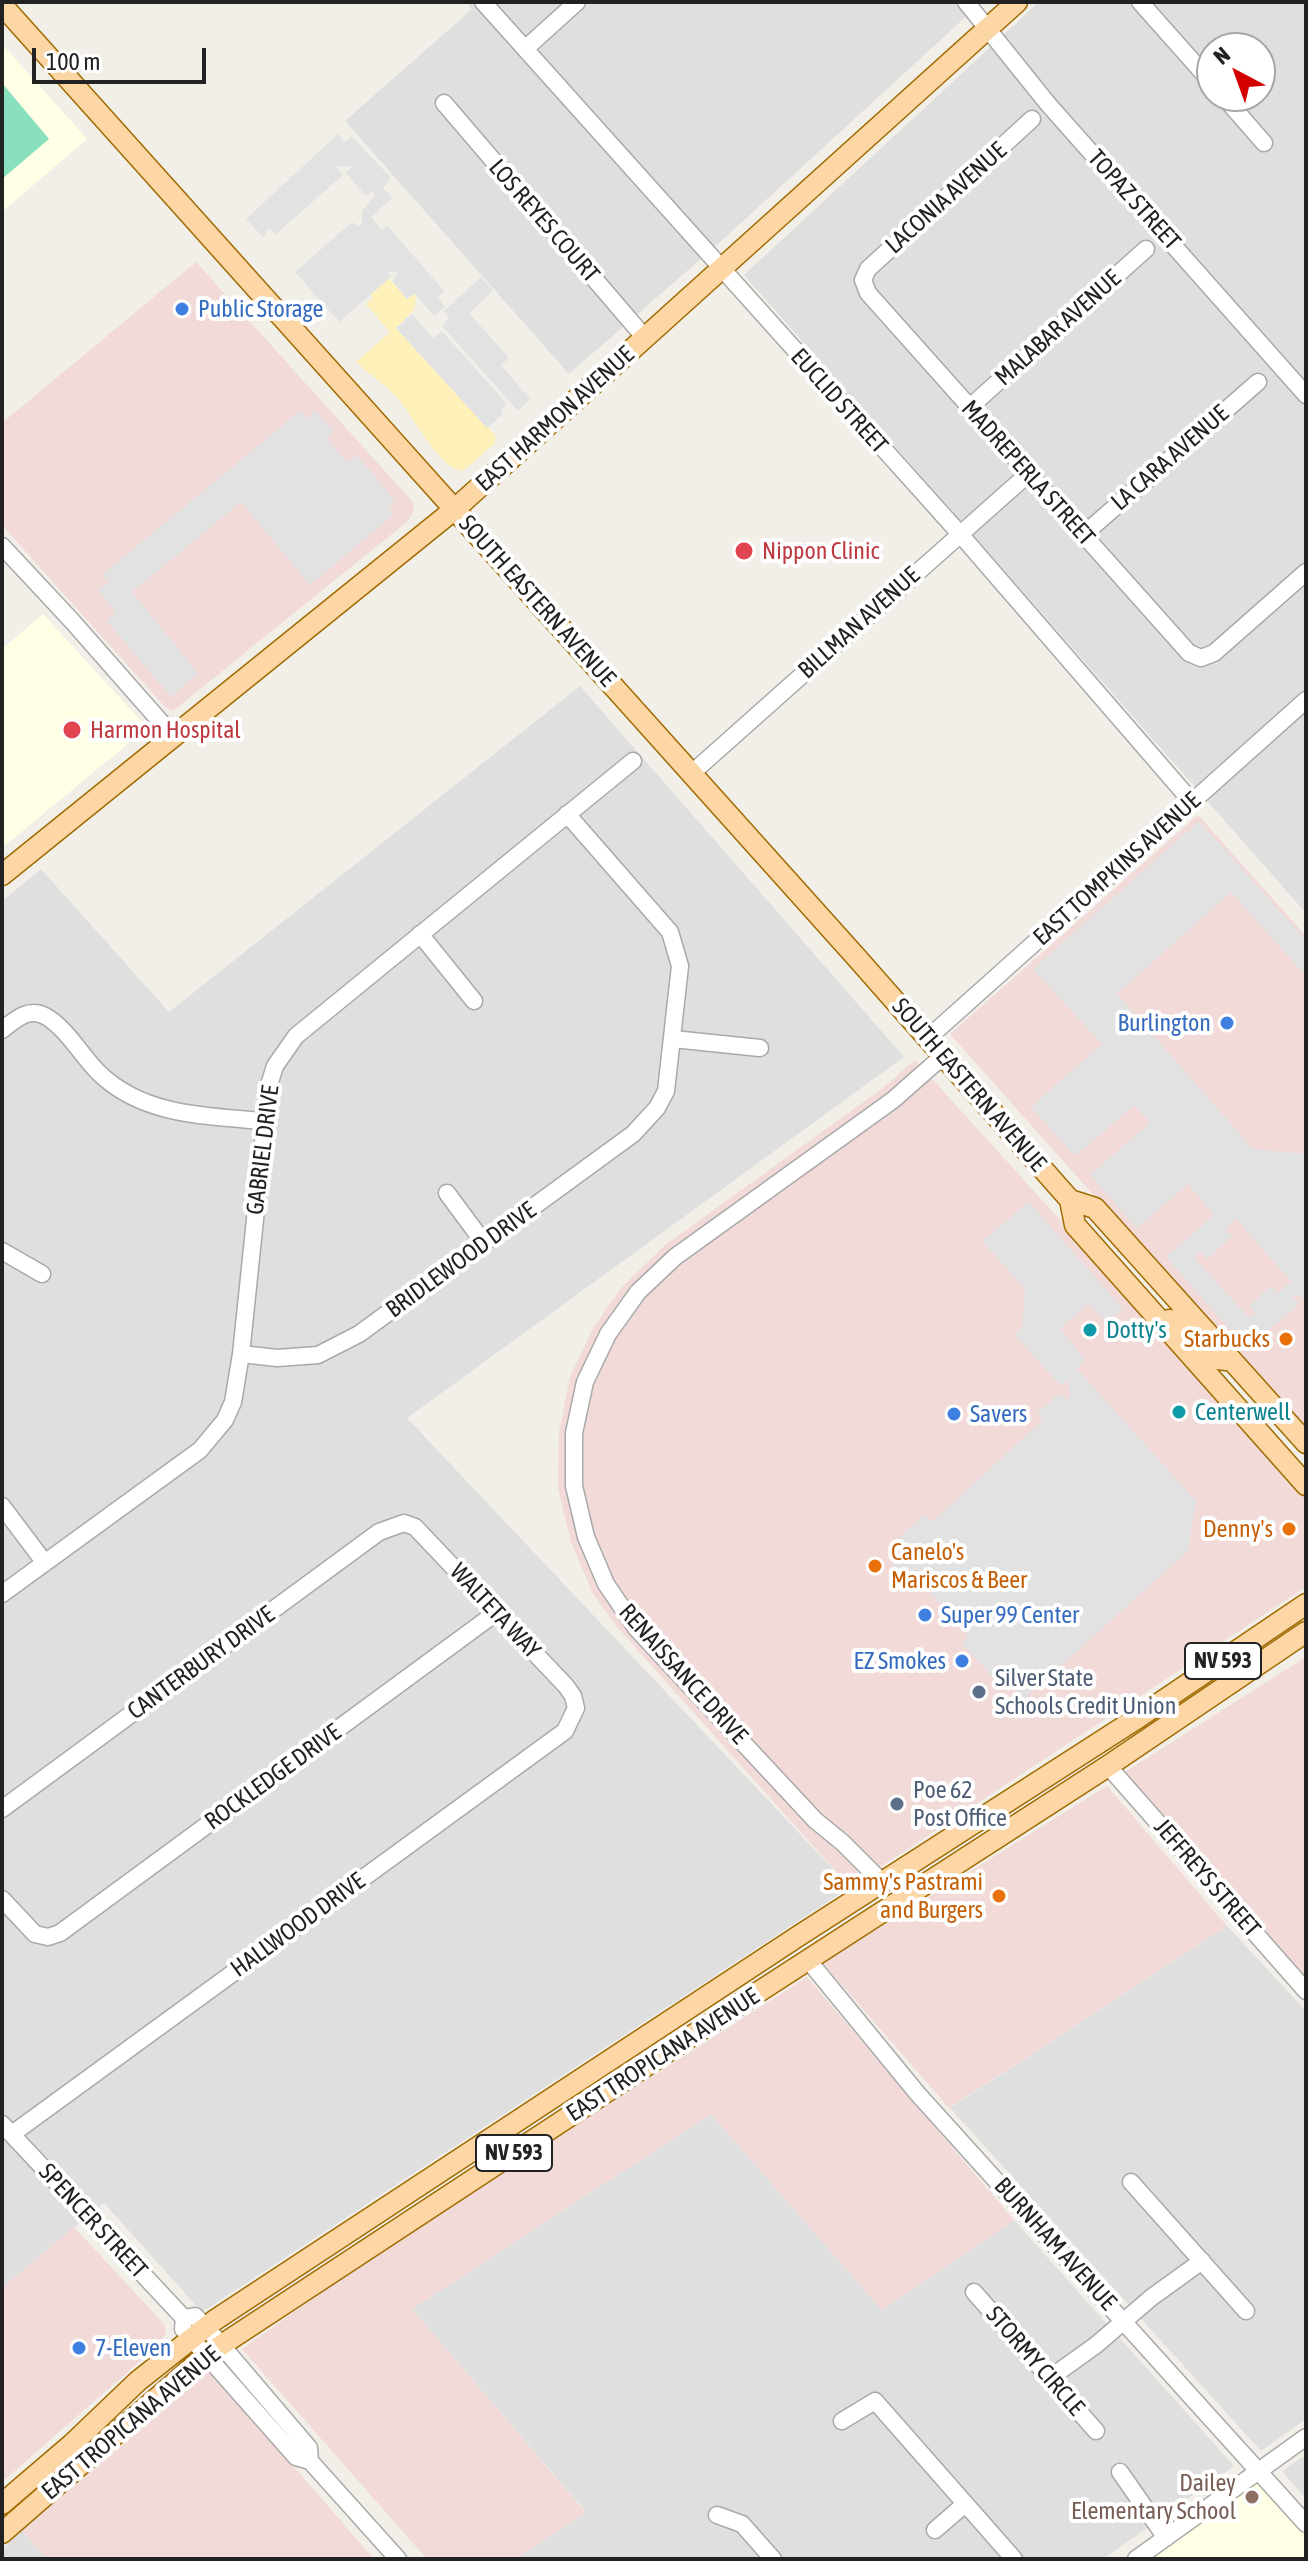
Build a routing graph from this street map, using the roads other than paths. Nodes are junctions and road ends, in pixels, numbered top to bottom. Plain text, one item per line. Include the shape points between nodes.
1 (483, 2) edge
2 (577, 2) edge
3 (966, 2) edge
4 (1017, 2) edge
5 (1140, 2) edge
6 (2, 5) edge
7 (988, 29) junction
8 (525, 49) junction
9 (1196, 65) edge
10 (444, 103) dead end
11 (1237, 112) edge
12 (1032, 119) dead end
13 (1264, 143) dead end
14 (1146, 249) dead end
15 (721, 269) junction
16 (863, 280) joint
17 (645, 338) junction
18 (1258, 382) dead end
19 (1306, 395) edge
20 (970, 407) junction
21 (1028, 474) junction
22 (455, 509) junction
23 (960, 534) junction
24 (1083, 535) junction
25 (2, 546) edge
26 (1306, 572) edge
27 (1306, 700) edge
28 (174, 737) junction
29 (633, 761) dead end
30 (692, 773) junction
31 (1192, 802) junction
32 (567, 814) junction
33 (2, 875) edge
34 (420, 934) junction
35 (474, 1001) dead end
36 (2, 1030) edge
37 (928, 1038) junction
38 (673, 1039) junction
39 (760, 1048) dead end
40 (943, 1056) junction
41 (264, 1121) junction
42 (447, 1193) dead end
43 (1070, 1200) junction
44 (1089, 1242) junction
45 (484, 1243) junction
46 (2, 1251) edge
47 (42, 1274) dead end
48 (1156, 1275) junction
49 (1161, 1324) junction
50 (241, 1354) junction
51 (1233, 1362) junction
52 (1306, 1443) edge
53 (1306, 1485) edge
54 (2, 1506) edge
55 (404, 1523) joint
56 (45, 1563) junction
57 (2, 1594) edge
58 (1306, 1604) edge
59 (497, 1612) junction
60 (1306, 1632) edge
61 (576, 1708) joint
62 (1139, 1717) junction
63 (1089, 1749) junction
64 (1108, 1766) junction
65 (1052, 1803) junction
66 (2, 1809) edge
67 (883, 1883) junction
68 (2, 1899) edge
69 (843, 1909) junction
70 (800, 1935) junction
71 (808, 1960) junction
72 (760, 1991) junction
73 (1306, 1991) edge
74 (587, 2076) junction
75 (7, 2129) edge
76 (503, 2131) junction
77 (502, 2160) junction
78 (1131, 2182) dead end
79 (437, 2203) junction
80 (1202, 2261) junction
81 (974, 2292) dead end
82 (1246, 2311) dead end
83 (1124, 2321) junction
84 (194, 2328) junction
85 (214, 2351) junction
86 (1050, 2378) junction
87 (842, 2421) dead end
88 (1096, 2431) dead end
89 (1306, 2437) edge
90 (1259, 2470) junction
91 (1120, 2472) dead end
92 (2, 2504) edge
93 (965, 2504) junction
94 (717, 2515) dead end
95 (1306, 2524) edge
96 (935, 2530) dead end
97 (2, 2533) edge
98 (1166, 2538) junction
99 (398, 2559) edge
100 (773, 2559) edge
101 (1014, 2559) edge
102 (1136, 2559) edge

1 - 8 street, EUCLID STREET
2 - 8 street
3 - 7 street, TOPAZ STREET
4 - 7 main road, EAST HARMON AVENUE
5 - 9 street
6 - 22 main road, SOUTH EASTERN AVENUE
7 - 15 main road, EAST HARMON AVENUE
7 - 19 street, TOPAZ STREET
8 - 15 street, EUCLID STREET
10 - 17 street, LOS REYES COURT
11 - 13 street
12 - 16 street, LACONIA AVENUE via 868,269
14 - 20 street, MALABAR AVENUE
15 - 17 main road, EAST HARMON AVENUE
15 - 23 street, EUCLID STREET
16 - 20 street, MADREPERLA STREET via 868,293
17 - 22 main road, EAST HARMON AVENUE
18 - 24 street, LA CARA AVENUE
20 - 21 street, MADREPERLA STREET
21 - 23 street, BILLMAN AVENUE
21 - 24 street, MADREPERLA STREET
22 - 28 main road, EAST HARMON AVENUE
22 - 30 main road, SOUTH EASTERN AVENUE
23 - 30 street, BILLMAN AVENUE
23 - 31 street, EUCLID STREET
24 - 26 street, MADREPERLA STREET via 1189,653 1201,658 1214,653
25 - 28 street
27 - 31 street, EAST TOMPKINS AVENUE
28 - 33 main road, EAST HARMON AVENUE
29 - 32 street, GABRIEL DRIVE
30 - 37 main road, SOUTH EASTERN AVENUE
31 - 37 street, EAST TOMPKINS AVENUE
32 - 34 street, GABRIEL DRIVE
32 - 38 street via 670,932 680,966
34 - 35 street
34 - 41 street, GABRIEL DRIVE via 296,1036 275,1066
36 - 41 street via 22,1014 45,1016 122,1091 180,1114
37 - 40 main road, SOUTH EASTERN AVENUE
38 - 39 street
38 - 45 street, BRIDLEWOOD DRIVE via 666,1091 633,1134
40 - 43 main road, SOUTH EASTERN AVENUE
40 - 67 street, RENAISSANCE DRIVE via 893,1100 675,1257 638,1292 608,1334 585,1382 574,1433 574,1486 586,1537 606,1584 643,1635 815,1820
41 - 50 street, GABRIEL DRIVE
42 - 45 street
43 - 44 main road, SOUTH EASTERN AVENUE via 1075,1225
43 - 48 main road, SOUTH EASTERN AVENUE via 1095,1208
44 - 48 main road via 1111,1248 1136,1275
44 - 49 main road, SOUTH EASTERN AVENUE
45 - 50 street, BRIDLEWOOD DRIVE via 359,1334 318,1355
46 - 47 street
48 - 51 main road, SOUTH EASTERN AVENUE
49 - 51 main road via 1176,1321 1210,1358
49 - 53 main road, SOUTH EASTERN AVENUE
50 - 56 street, GABRIEL DRIVE via 233,1402 200,1450
51 - 52 main road, SOUTH EASTERN AVENUE
54 - 56 street
55 - 59 street, WALTETA WAY via 415,1527
55 - 66 street, CANTERBURY DRIVE via 379,1532
56 - 57 street, GABRIEL DRIVE
58 - 62 main road, EAST TROPICANA AVENUE / NV 593
59 - 61 street, WALTETA WAY via 566,1686
59 - 68 street, ROCKLEDGE DRIVE via 60,1933 35,1934
60 - 64 main road, EAST TROPICANA AVENUE / NV 593
61 - 75 street, HALLWOOD DRIVE via 565,1731
62 - 63 main road, EAST TROPICANA AVENUE / NV 593
62 - 64 main road via 1134,1734 1107,1754
63 - 65 main road via 1090,1761 1059,1784
63 - 67 main road, EAST TROPICANA AVENUE / NV 593
64 - 65 main road, EAST TROPICANA AVENUE / NV 593
64 - 73 street, JEFFREYS STREET
65 - 71 main road, EAST TROPICANA AVENUE / NV 593
67 - 69 main road, EAST TROPICANA AVENUE / NV 593
69 - 70 main road, EAST TROPICANA AVENUE / NV 593
69 - 71 main road via 836,1928 809,1947
70 - 72 main road via 799,1950 770,1973
70 - 74 main road, EAST TROPICANA AVENUE / NV 593
71 - 72 main road, EAST TROPICANA AVENUE / NV 593
71 - 83 street, BURNHAM AVENUE via 917,2093
72 - 77 main road, EAST TROPICANA AVENUE / NV 593
74 - 76 main road, EAST TROPICANA AVENUE / NV 593
74 - 77 main road via 563,2103 511,2142
75 - 84 street, SPENCER STREET
76 - 79 main road via 494,2149
76 - 84 main road, EAST TROPICANA AVENUE / NV 593
77 - 79 main road, EAST TROPICANA AVENUE / NV 593
78 - 80 street
79 - 85 main road, EAST TROPICANA AVENUE / NV 593
80 - 82 street
80 - 83 street
81 - 86 street, STORMY CIRCLE
83 - 86 street
83 - 90 street, BURNHAM AVENUE
84 - 85 street, SPENCER STREET
84 - 92 main road, EAST TROPICANA AVENUE / NV 593
85 - 97 main road, EAST TROPICANA AVENUE / NV 593
85 - 99 street, SPENCER STREET via 296,2457 310,2461
86 - 88 street, STORMY CIRCLE
87 - 93 street via 875,2401
89 - 90 street
90 - 95 street, BURNHAM AVENUE
90 - 98 street
91 - 98 street
93 - 96 street
93 - 101 street
94 - 100 street via 742,2524
98 - 102 street

